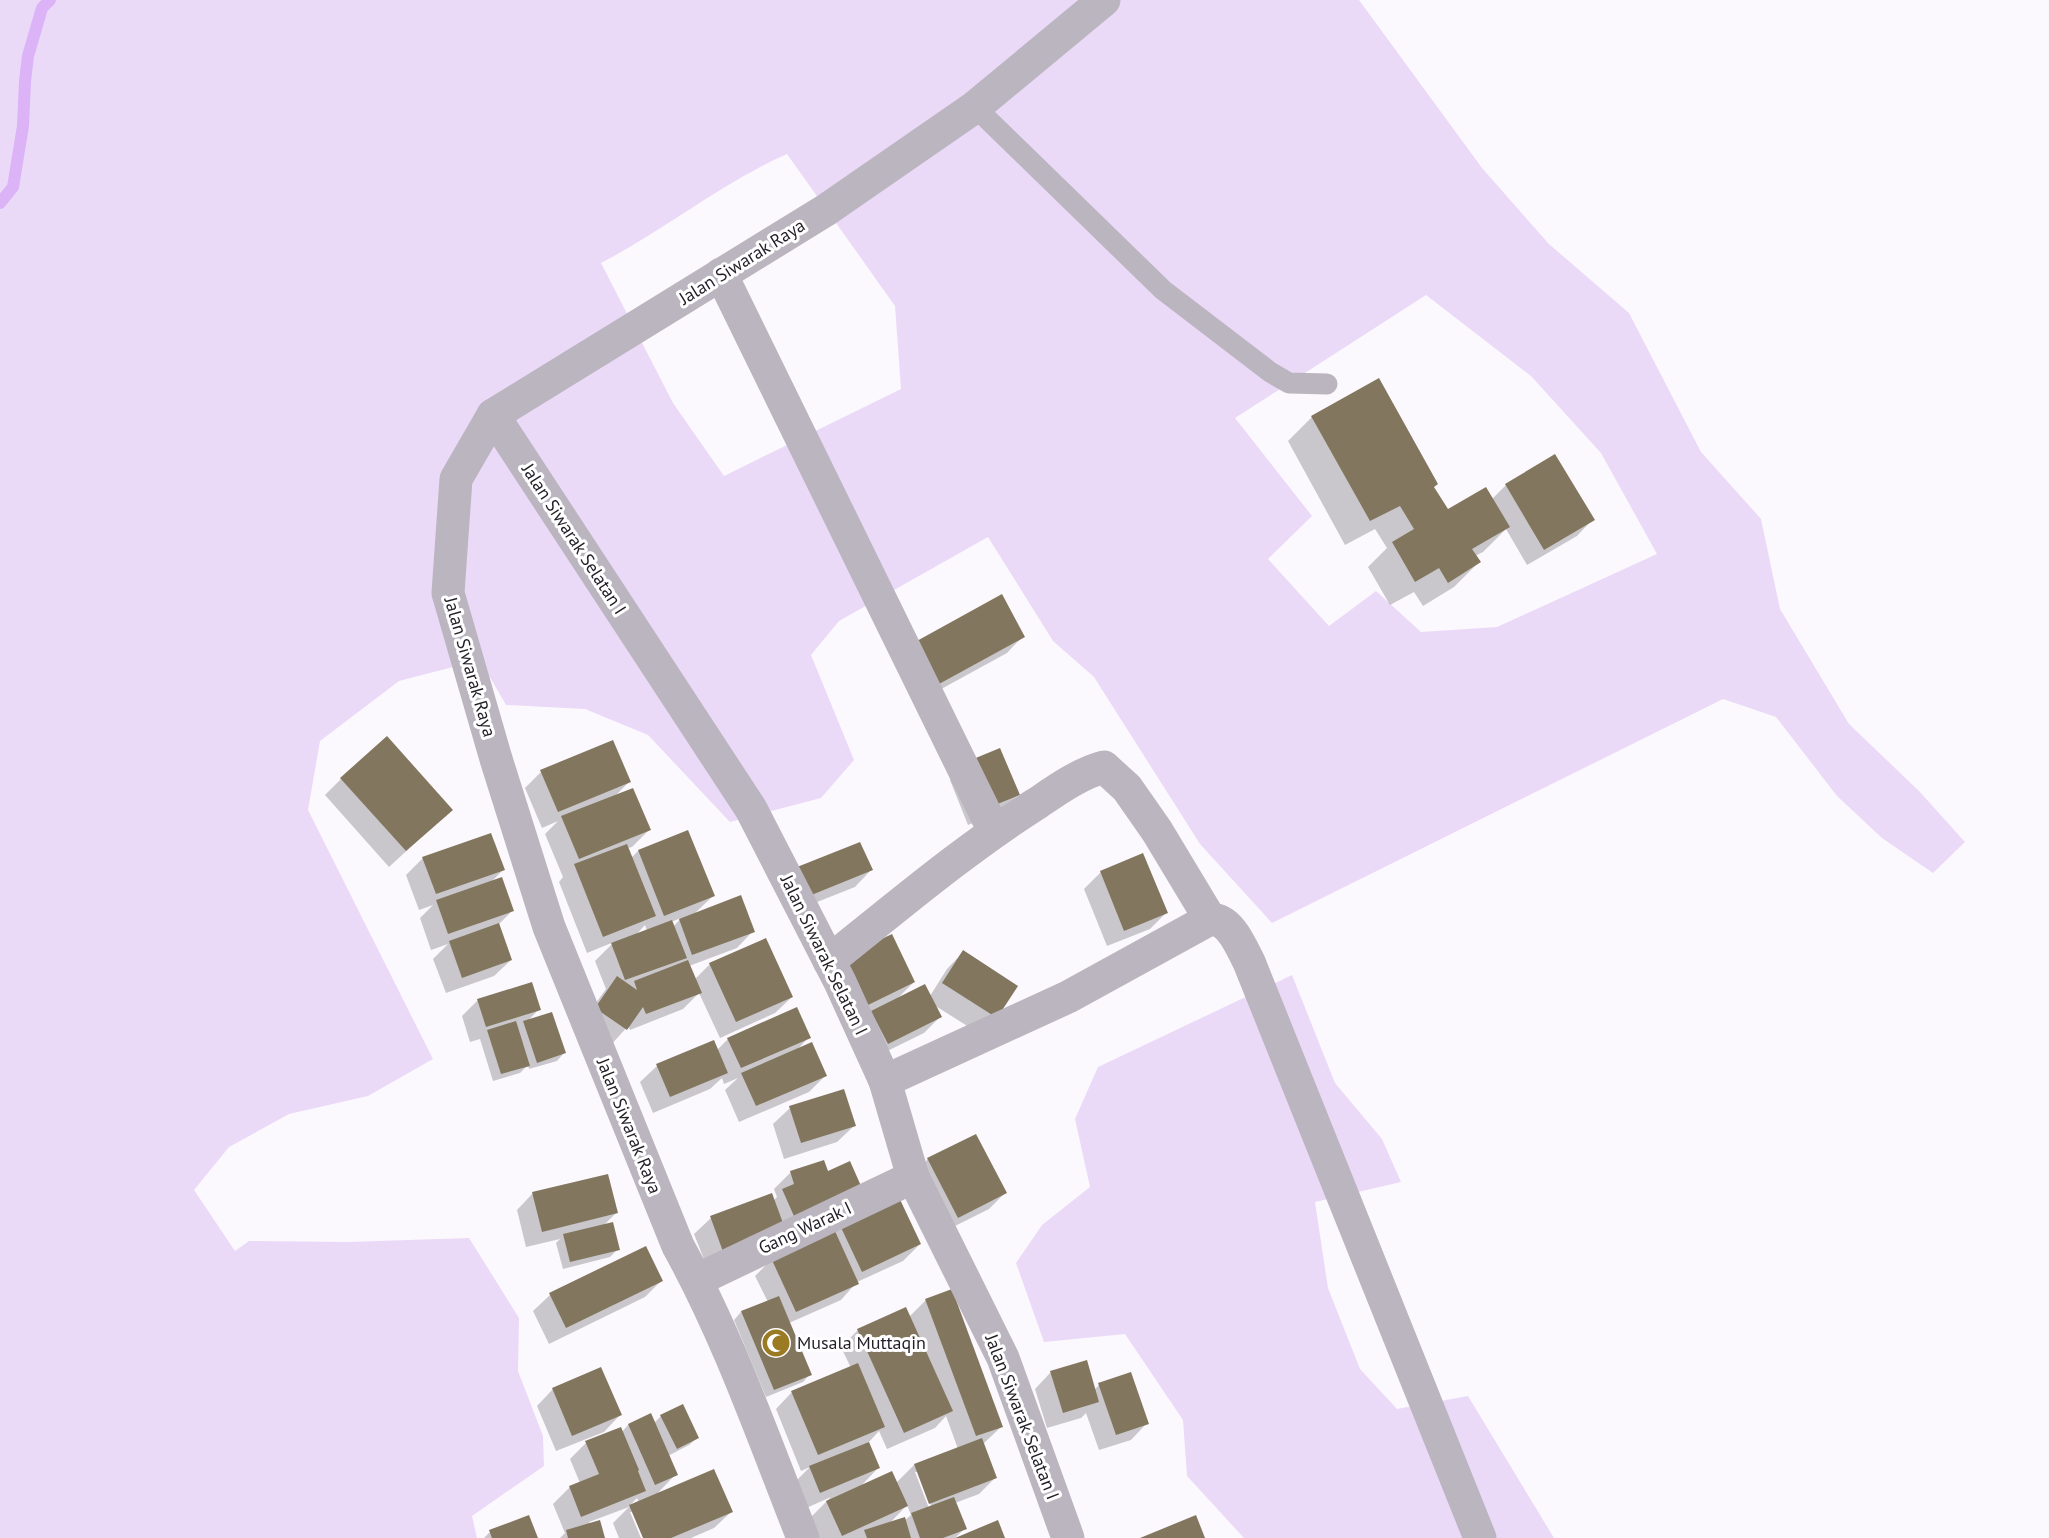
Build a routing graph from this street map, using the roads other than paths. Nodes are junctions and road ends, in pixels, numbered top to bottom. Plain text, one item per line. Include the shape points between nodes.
1 (1104, 0) edge
2 (975, 107) junction
3 (722, 274) junction
4 (1327, 384) dead end
5 (493, 415) junction
6 (994, 831) junction
7 (1210, 919) junction
8 (829, 961) junction
9 (885, 1081) junction
10 (913, 1177) junction
11 (697, 1280) junction
12 (803, 1538) edge
13 (1068, 1538) edge
14 (1480, 1538) edge

1 - 2 street, Jalan Siwarak Raya
2 - 3 street, Jalan Siwarak Raya via 826,210
2 - 4 lane via 1163,290 1289,383
3 - 5 street, Jalan Siwarak Raya
3 - 6 street
5 - 8 street, Jalan Siwarak Selatan I via 751,809
5 - 11 street, Jalan Siwarak Raya via 456,478 448,593 549,927 678,1246
6 - 7 street via 1058,790 1104,767 1133,796
6 - 8 street
7 - 9 street via 1068,997
7 - 14 street via 1217,919 1235,935 1249,962
8 - 9 street, Jalan Siwarak Selatan I
9 - 10 street, Jalan Siwarak Selatan I
10 - 11 street, Gang Warak I
10 - 13 street, Jalan Siwarak Selatan I via 1003,1358
11 - 12 street, Jalan Siwarak Raya

